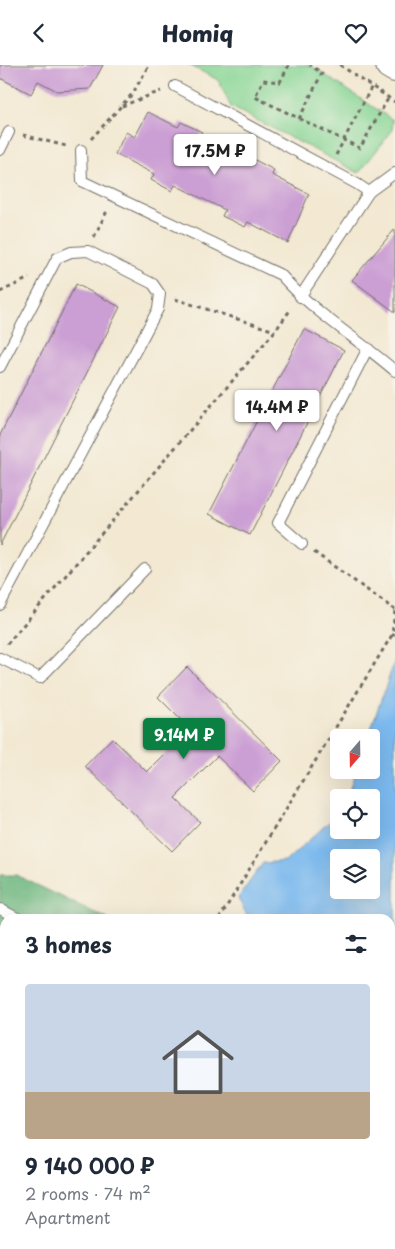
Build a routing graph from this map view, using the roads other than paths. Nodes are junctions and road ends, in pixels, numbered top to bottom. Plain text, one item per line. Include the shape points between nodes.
1 (390, 65) edge
2 (395, 68) edge
3 (175, 86) road end
4 (9, 131) road end
5 (0, 150) edge
6 (81, 150) road end
7 (395, 173) edge
8 (369, 192) junction
9 (300, 297) junction
10 (368, 348) junction
11 (0, 367) edge
12 (395, 371) edge
13 (302, 544) road end
14 (145, 569) dead end
15 (0, 605) edge
16 (0, 658) edge

1 - 2 main road
3 - 8 lane
4 - 5 lane
6 - 9 lane via 82,181 281,275
7 - 8 lane
8 - 9 lane
9 - 10 lane
10 - 12 lane
10 - 13 lane via 278,523
11 - 15 lane via 57,258 71,252 88,251 153,283 160,295 158,309
14 - 16 lane via 40,678

